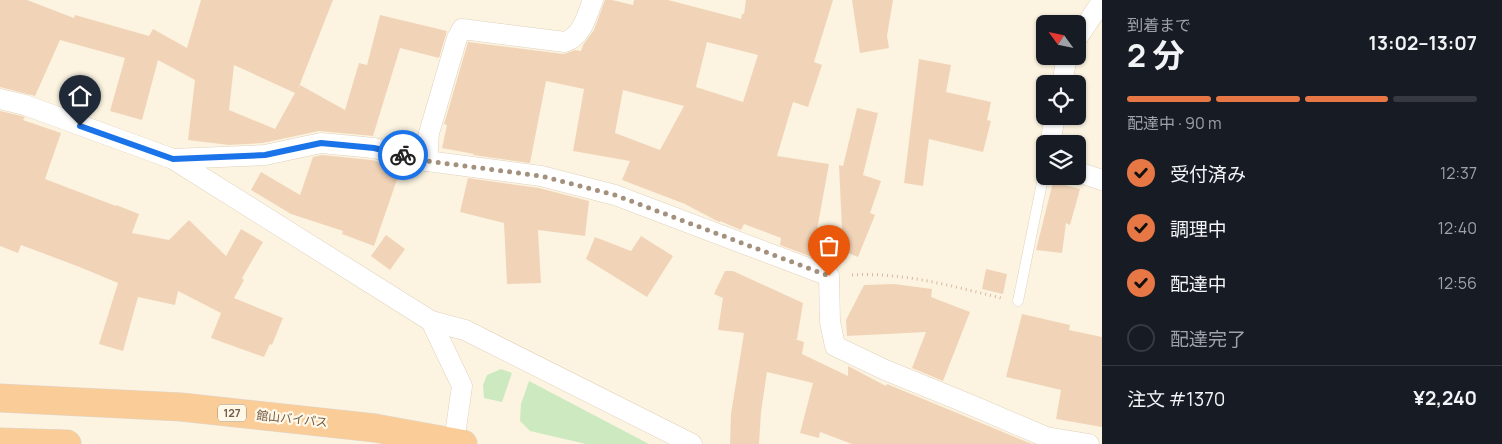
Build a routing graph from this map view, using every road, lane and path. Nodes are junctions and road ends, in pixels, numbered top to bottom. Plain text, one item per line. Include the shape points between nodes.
1 (592, 0) edge
2 (1102, 0) edge
3 (1086, 25) edge
4 (0, 99) edge
5 (173, 159) junction
6 (427, 161) junction
7 (1086, 175) edge
8 (1102, 180) edge
9 (1042, 185) edge
10 (829, 276) junction
11 (1018, 301) joint
12 (431, 321) junction
13 (0, 398) edge
14 (0, 442) edge
15 (456, 443) edge
16 (67, 444) edge
17 (692, 444) edge
18 (1089, 444) edge

1 - 6 street via 582,28 573,39 565,42 462,29 429,133
2 - 3 street
4 - 5 street via 25,105
5 - 6 street via 265,155 321,143 374,148
5 - 12 street
6 - 10 street via 541,176 615,195
7 - 8 street
9 - 11 lane
10 - 11 path via 871,274 924,280
10 - 18 street via 830,322 835,346 882,369 1046,437
12 - 15 street via 462,386
12 - 17 street via 465,330
13 - 15 highway, 館山バイパス / 127 via 181,407 375,428
14 - 16 highway

